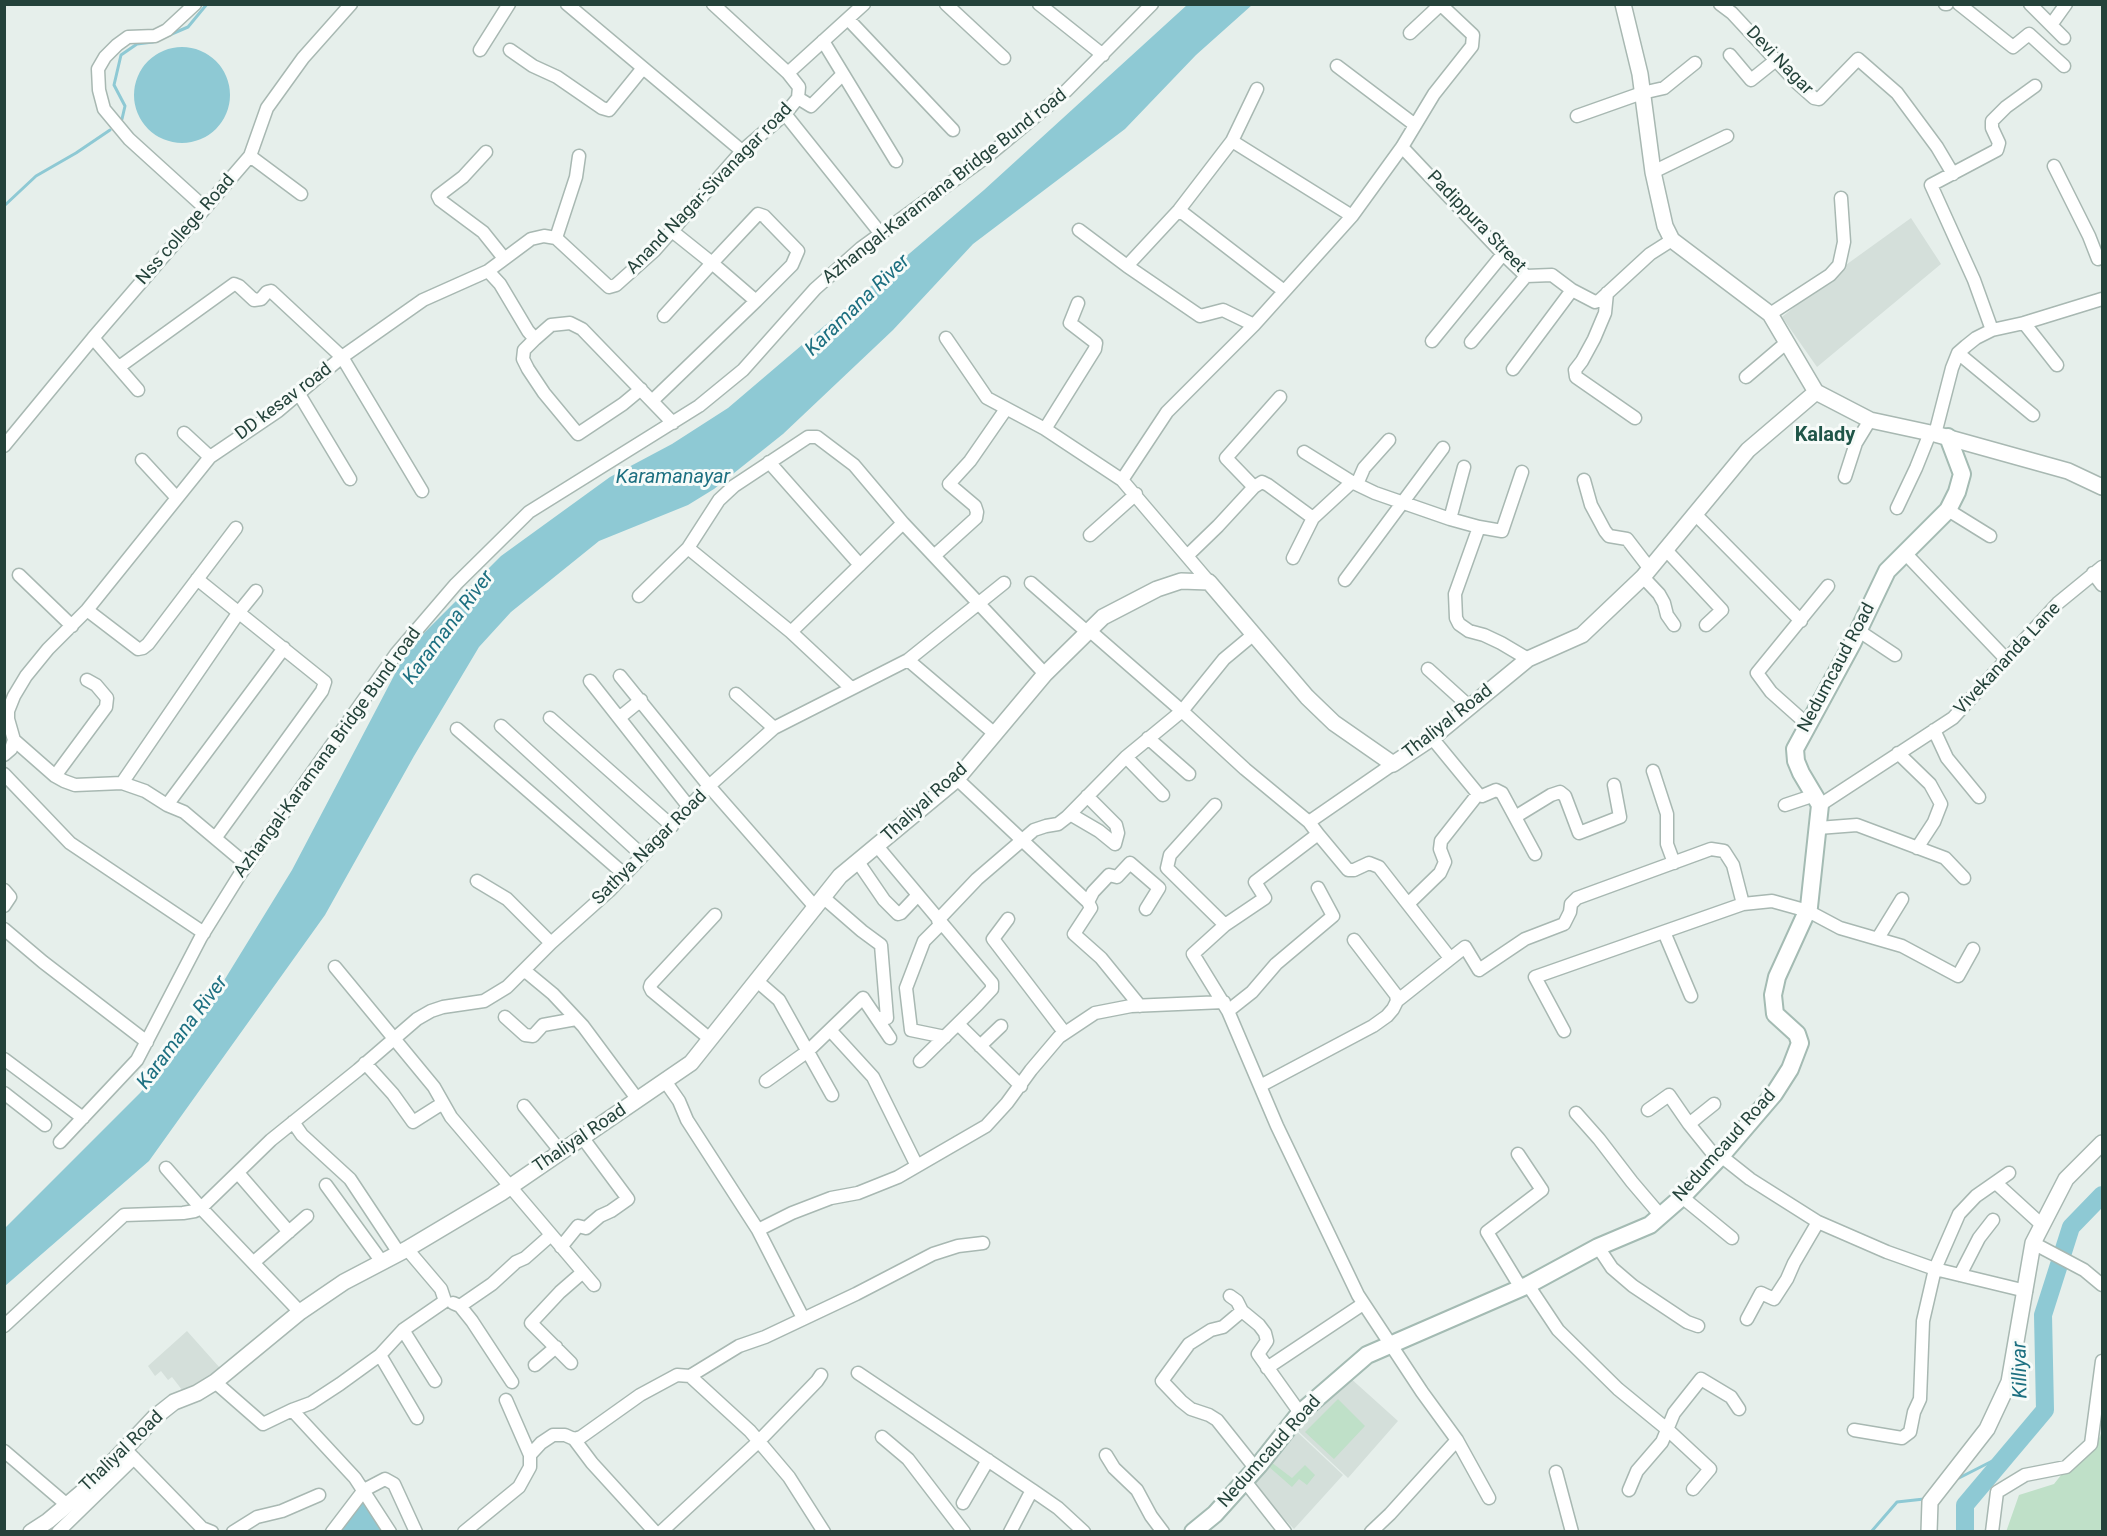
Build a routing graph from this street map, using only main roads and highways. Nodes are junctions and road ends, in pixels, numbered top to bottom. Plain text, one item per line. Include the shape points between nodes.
1 (1938, 434) road end
2 (1193, 1532) edge

1 - 2 main road, Nedumcaud Road via 1962,474 1957,492 1948,510 1887,571 1795,749 1801,773 1817,800 1818,828 1808,911 1777,977 1773,995 1774,1014 1797,1034 1800,1043 1774,1094 1720,1158 1650,1225 1598,1247 1525,1286 1367,1355 1300,1413 1215,1514

